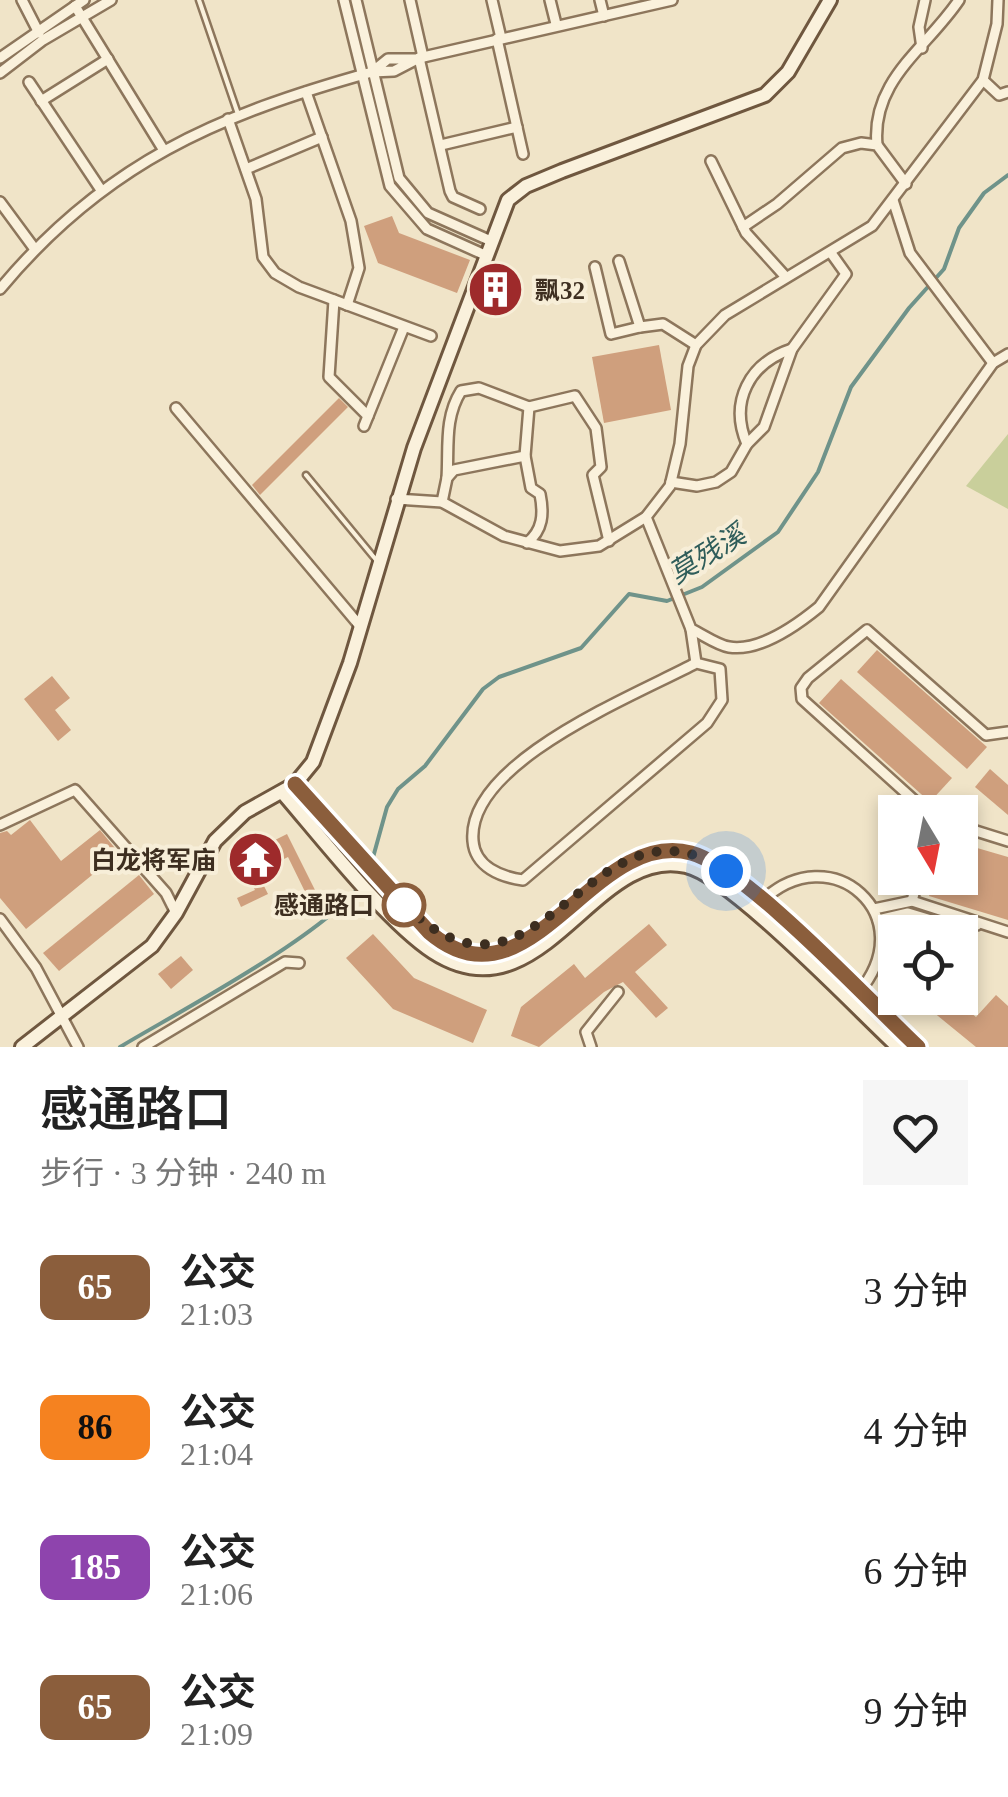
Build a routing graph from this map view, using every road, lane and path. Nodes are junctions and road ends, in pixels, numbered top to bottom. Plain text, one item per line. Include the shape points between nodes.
1 (22, 0) edge
2 (111, 0) edge
3 (199, 0) edge
4 (344, 0) edge
5 (356, 0) edge
6 (410, 0) edge
7 (492, 0) edge
8 (550, 0) edge
9 (600, 0) edge
10 (672, 0) edge
11 (924, 0) edge
12 (959, 0) edge
13 (998, 0) edge
14 (825, 2) edge
15 (80, 3) edge
16 (604, 16) junction
17 (82, 17) junction
18 (556, 24) junction
19 (38, 29) junction
20 (499, 38) junction
21 (43, 40) junction
22 (922, 48) junction
23 (0, 58) edge
24 (419, 58) junction
25 (108, 59) junction
26 (0, 73) edge
27 (367, 73) junction
28 (983, 80) junction
29 (29, 82) dead end
30 (306, 92) junction
31 (1008, 92) edge
32 (41, 101) junction
33 (234, 117) junction
34 (517, 127) junction
35 (322, 137) junction
36 (441, 145) junction
37 (876, 146) junction
38 (163, 149) junction
39 (523, 154) dead end
40 (712, 162) dead end
41 (246, 169) junction
42 (906, 184) junction
43 (102, 190) junction
44 (893, 200) junction
45 (0, 202) edge
46 (480, 209) dead end
47 (438, 219) junction
48 (743, 226) junction
49 (431, 232) junction
50 (490, 241) junction
51 (34, 248) junction
52 (831, 252) junction
53 (485, 256) junction
54 (619, 261) dead end
55 (595, 268) dead end
56 (784, 275) junction
57 (0, 289) edge
58 (334, 300) junction
59 (347, 305) junction
60 (640, 326) junction
61 (404, 327) junction
62 (430, 336) dead end
63 (696, 345) junction
64 (792, 349) junction
65 (1008, 354) edge
66 (993, 364) junction
67 (529, 407) junction
68 (176, 408) dead end
69 (746, 444) junction
70 (525, 456) junction
71 (306, 475) dead end
72 (447, 478) junction
73 (672, 482) junction
74 (396, 499) junction
75 (442, 502) junction
76 (646, 517) junction
77 (609, 541) junction
78 (527, 543) junction
79 (377, 561) junction
80 (360, 626) junction
81 (691, 629) junction
82 (730, 648) junction
83 (696, 663) junction
84 (720, 669) junction
85 (1008, 732) edge
86 (295, 784) junction
87 (282, 792) junction
88 (908, 795) edge
89 (0, 825) edge
90 (978, 832) edge
91 (1008, 841) edge
92 (913, 895) edge
93 (912, 900) junction
94 (394, 905) junction
95 (758, 906) junction
96 (874, 909) junction
97 (176, 913) junction
98 (0, 919) edge
99 (878, 920) edge
100 (978, 926) edge
101 (986, 926) junction
102 (1008, 932) edge
103 (878, 960) edge
104 (299, 963) dead end
105 (618, 992) dead end
106 (854, 997) junction
107 (61, 1018) junction
108 (76, 1042) edge
109 (22, 1047) edge
110 (143, 1047) edge
111 (592, 1047) edge
112 (898, 1047) edge
113 (918, 1047) edge

1 - 19 street
2 - 17 street
3 - 33 lane
4 - 27 street
5 - 27 street
6 - 24 street
7 - 20 street
8 - 18 street
9 - 16 street
10 - 16 street
11 - 22 street
12 - 22 street
13 - 28 street
14 - 50 main road via 773,90 526,186 508,200
15 - 17 street
15 - 19 street
16 - 18 street
17 - 21 street
17 - 25 street
18 - 20 street
19 - 21 street
19 - 23 street
20 - 24 street
20 - 34 street
21 - 26 street
22 - 37 street via 893,74 874,118
24 - 27 street via 394,72
24 - 36 street
25 - 32 street
25 - 38 street
27 - 30 street
27 - 47 street via 400,178 419,206
27 - 49 street via 386,175
28 - 31 street via 999,95
28 - 42 street
29 - 32 street
30 - 33 street
30 - 35 street
32 - 43 street
33 - 38 street
33 - 41 street
34 - 36 street
34 - 39 street
35 - 41 street
35 - 59 street via 359,264
36 - 46 street via 453,198
37 - 42 street
37 - 48 street via 842,148
38 - 43 street
40 - 48 street
41 - 58 street via 265,260 286,280
42 - 44 street
43 - 51 street
44 - 52 street via 872,226
44 - 66 street via 910,253
45 - 51 street
47 - 49 street
47 - 50 street
48 - 56 street
49 - 53 street
50 - 53 main road
51 - 57 street
52 - 56 street
52 - 64 street via 846,274
53 - 74 main road
54 - 60 street
55 - 60 street via 611,334
56 - 63 street via 725,315
58 - 59 street
58 - 61 street via 329,378 366,421
59 - 61 street
60 - 63 street via 663,324
61 - 62 street
63 - 73 street
64 - 69 street via 768,419
64 - 69 street via 750,378 738,415
65 - 66 street
66 - 82 street via 819,607 766,640
67 - 70 street
67 - 72 street via 479,388 462,391 446,446
67 - 77 street via 575,396 596,428 601,468 593,475
68 - 80 street
69 - 73 street via 731,472 716,482
70 - 72 street via 454,470
70 - 78 street via 544,512 539,533
71 - 79 lane
72 - 75 street
73 - 76 street
74 - 75 street
74 - 79 main road
75 - 78 street
76 - 77 street
76 - 81 street
77 - 78 street via 582,550
79 - 80 main road
80 - 86 main road via 320,746
81 - 82 street
81 - 83 street
82 - 84 street
83 - 84 street
83 - 84 street via 582,722 512,768 482,798 471,821 473,850 485,866 522,880 674,755 722,700
85 - 88 street via 986,735 867,630 808,678 802,699
86 - 87 main road
86 - 94 main road
87 - 94 main road
87 - 97 main road via 246,812 215,842
89 - 97 street via 75,790
90 - 91 street
92 - 93 street
93 - 96 street
93 - 101 street
94 - 95 main road via 436,938 482,953 520,945 619,867 660,851 714,863
95 - 96 street via 794,880 827,877 858,890
95 - 106 main road
96 - 99 street
97 - 107 main road via 144,954
98 - 107 street
100 - 101 street
101 - 102 street
103 - 106 street
104 - 110 street via 285,962
105 - 111 street via 586,1032
106 - 112 main road
106 - 113 main road
107 - 108 street
107 - 109 main road

